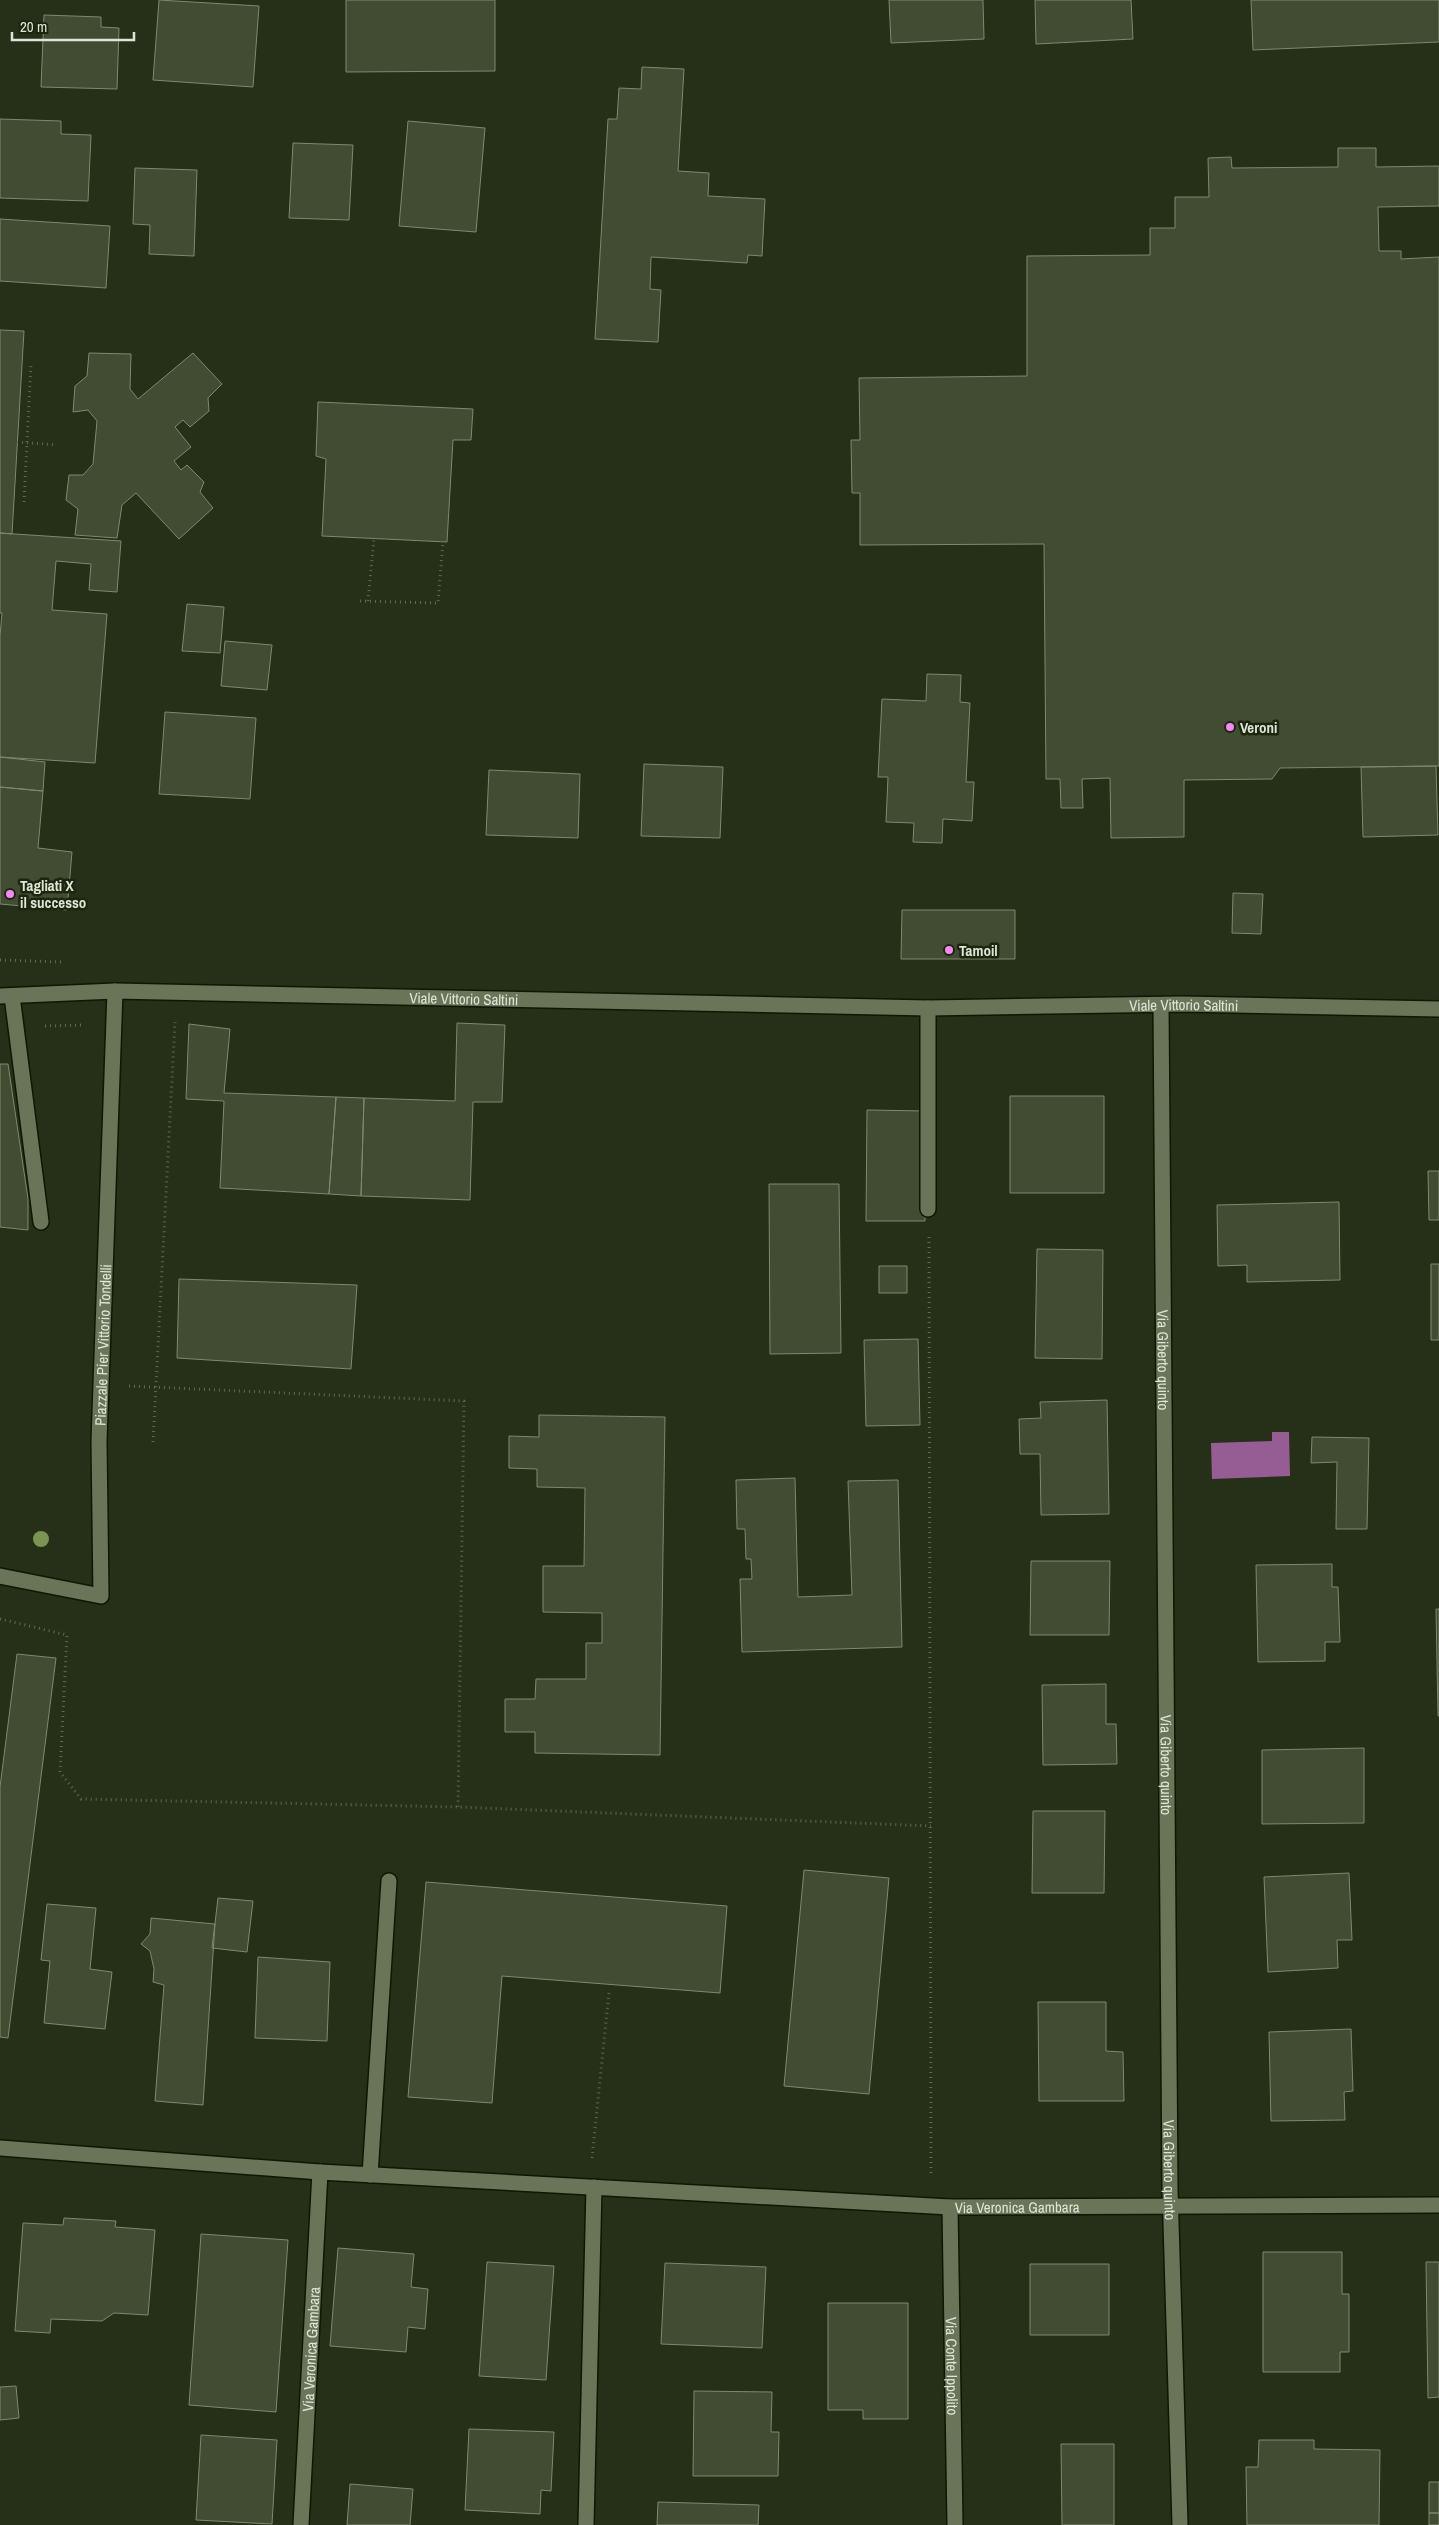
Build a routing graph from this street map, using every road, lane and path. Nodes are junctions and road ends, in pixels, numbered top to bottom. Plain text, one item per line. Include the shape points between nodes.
1 (31, 364) dead end
2 (17, 442) dead end
3 (57, 445) dead end
4 (24, 502) dead end
5 (374, 539) dead end
6 (443, 542) dead end
7 (360, 601) dead end
8 (368, 601) junction
9 (115, 991) junction
10 (6, 996) edge
11 (1161, 1005) junction
12 (928, 1008) junction
13 (1439, 1009) edge
14 (174, 1022) dead end
15 (928, 1209) joint
16 (41, 1222) dead end
17 (101, 1385) junction
18 (155, 1388) junction
19 (153, 1442) dead end
20 (0, 1576) edge
21 (0, 1619) edge
22 (458, 1807) junction
23 (931, 1826) junction
24 (389, 1881) dead end
25 (608, 1992) dead end
26 (0, 2148) edge
27 (591, 2162) dead end
28 (320, 2172) junction
29 (370, 2175) junction
30 (931, 2177) dead end
31 (594, 2188) junction
32 (1439, 2205) edge
33 (1171, 2206) junction
34 (950, 2207) junction
35 (301, 2525) edge
36 (586, 2525) edge
37 (955, 2525) edge
38 (1180, 2525) edge

1 - 4 path
2 - 3 path
5 - 8 path
6 - 8 path via 438,603
7 - 8 path
9 - 10 street, Viale Vittorio Saltini
9 - 12 street, Viale Vittorio Saltini
9 - 17 street, Piazzale Pier Vittorio Tondelli
10 - 16 street
11 - 12 street, Viale Vittorio Saltini
11 - 13 street, Viale Vittorio Saltini
11 - 33 street, Via Giberto quinto
12 - 15 street
14 - 18 path
15 - 23 path
17 - 18 path
17 - 20 street, Piazzale Pier Vittorio Tondelli via 101,1596
18 - 19 path
18 - 22 path via 464,1401
21 - 22 path via 68,1635 60,1772 81,1799
22 - 23 path
23 - 30 path
24 - 29 street
25 - 27 path
26 - 28 street, Via Veronica Gambara
28 - 29 street, Via Veronica Gambara
28 - 35 street, Via Veronica Gambara
29 - 31 street, Via Veronica Gambara
31 - 34 street, Via Veronica Gambara
31 - 36 street
32 - 33 street, Via Veronica Gambara
33 - 34 street, Via Veronica Gambara
33 - 38 street, Via Giberto quinto
34 - 37 street, Via Conte Ippolito

